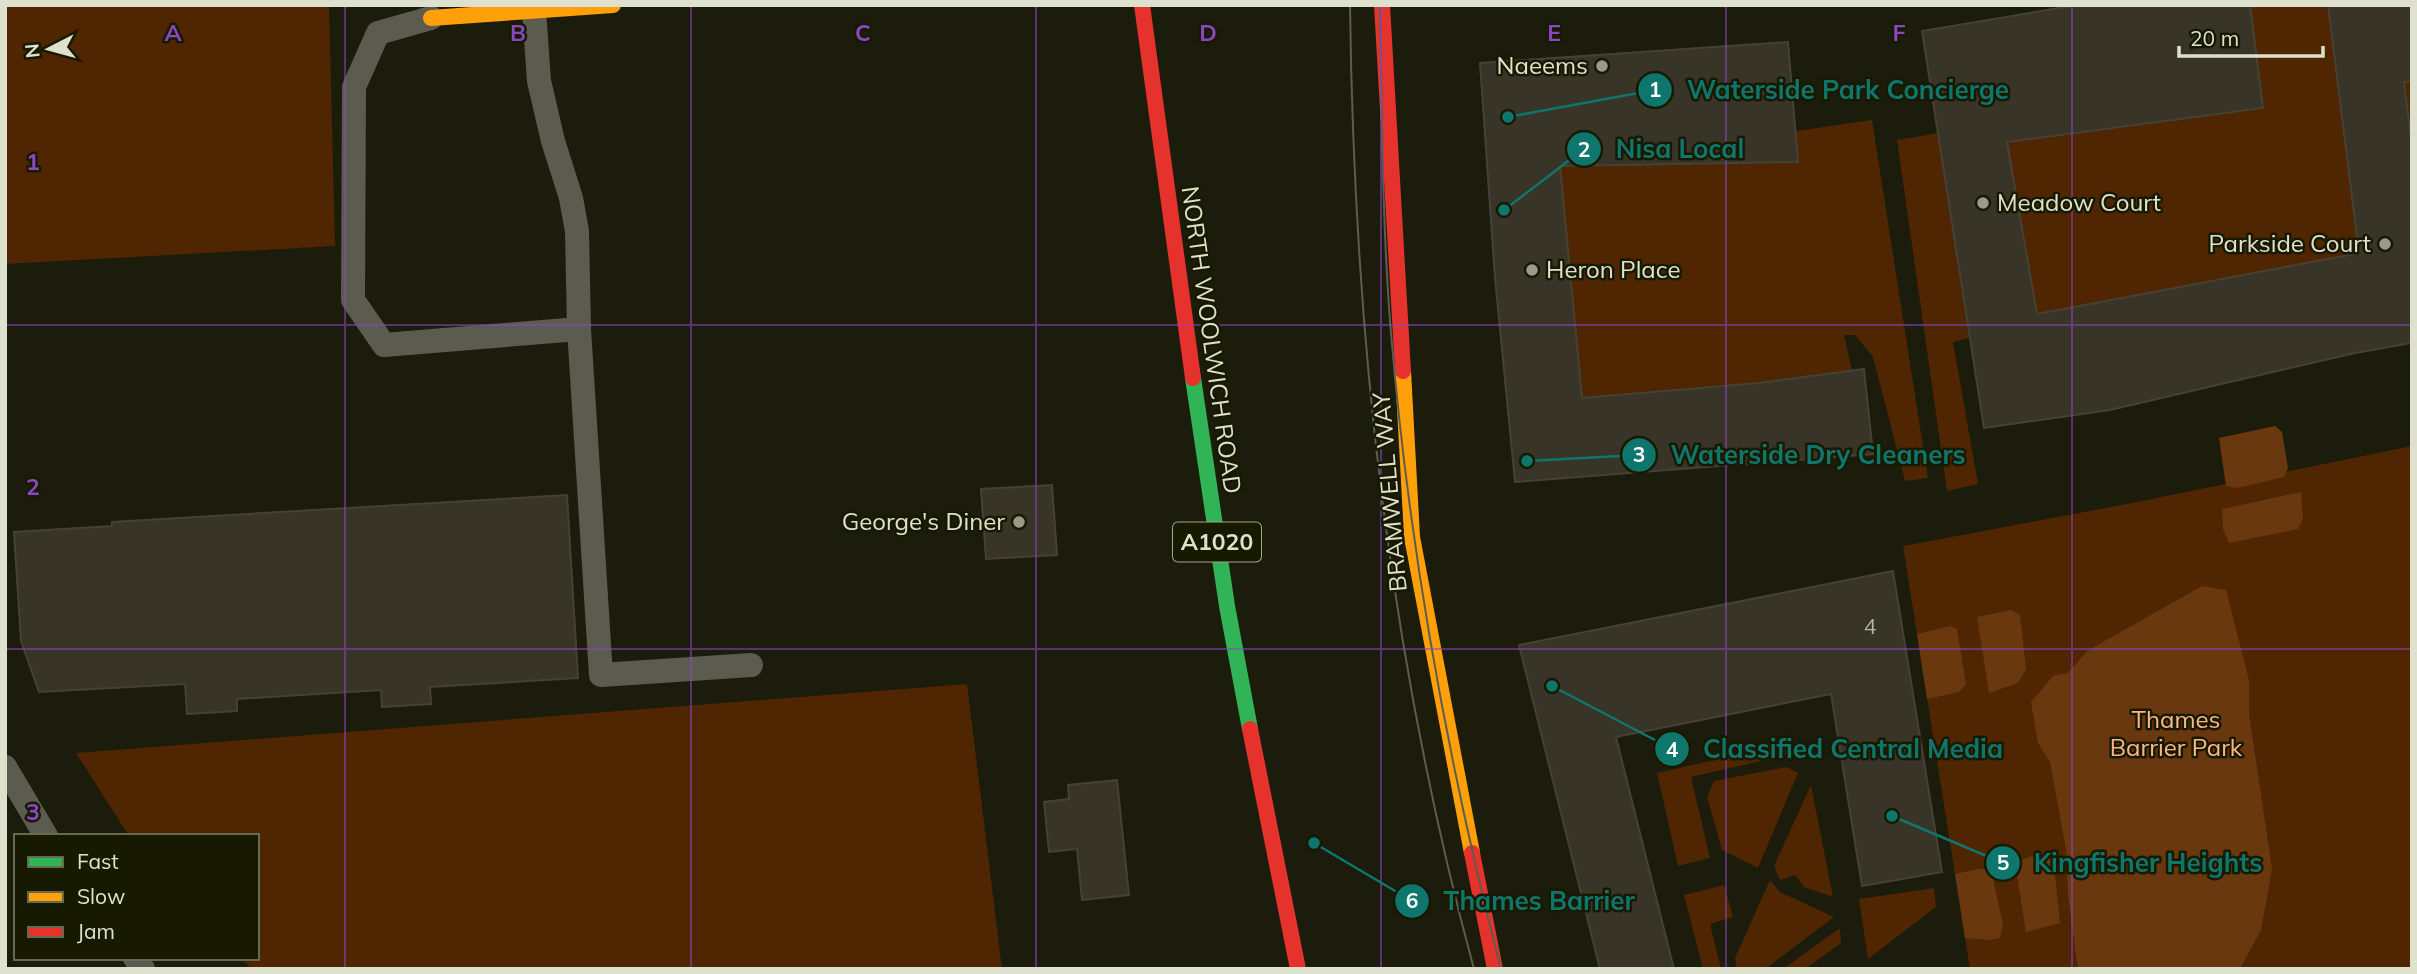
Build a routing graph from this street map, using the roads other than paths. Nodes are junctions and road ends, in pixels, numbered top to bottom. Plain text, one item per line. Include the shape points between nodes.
1 (613, 5) edge
2 (1142, 5) edge
3 (1382, 5) edge
4 (534, 10) junction
5 (431, 18) joint
6 (579, 329) junction
7 (751, 665) dead end
8 (5, 767) edge
9 (45, 834) edge
10 (1298, 969) edge
11 (1495, 969) edge

1 - 4 street
2 - 10 street, NORTH WOOLWICH ROAD / A1020 via 1227,606
3 - 11 street, BRAMWELL WAY via 1412,537
4 - 5 street
4 - 6 lane via 539,81 577,231
5 - 6 lane via 378,33 354,88 353,300 384,345
6 - 7 lane via 601,676
8 - 9 lane

